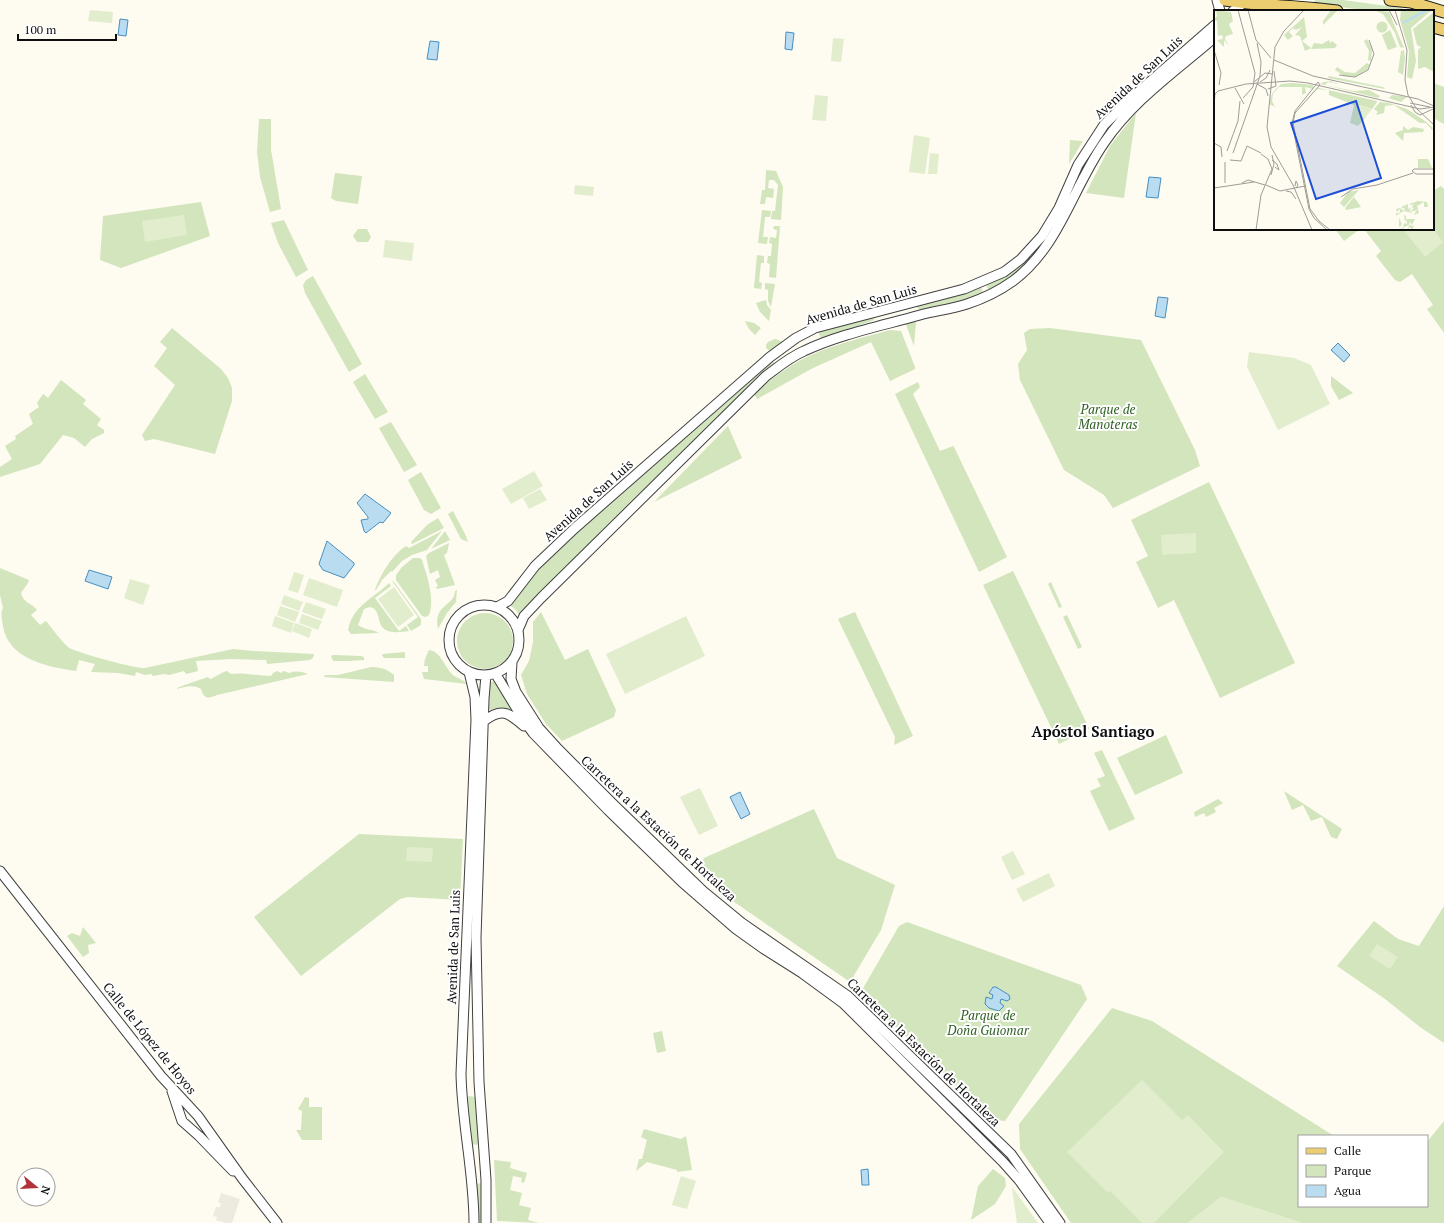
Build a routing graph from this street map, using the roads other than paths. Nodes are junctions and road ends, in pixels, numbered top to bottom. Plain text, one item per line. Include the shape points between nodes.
1 (1217, 0) edge
2 (1390, 0) edge
3 (1236, 2) edge
4 (1308, 4) edge
5 (1267, 5) junction
6 (1220, 10) edge
7 (1257, 10) edge
8 (1333, 10) edge
9 (1444, 12) edge
10 (1214, 26) edge
11 (1434, 27) edge
12 (1444, 30) edge
13 (1214, 38) edge
14 (497, 607) junction
15 (518, 630) junction
16 (512, 662) junction
17 (470, 672) junction
18 (491, 674) junction
19 (484, 721) junction
20 (533, 733) junction
21 (0, 871) edge
22 (170, 1088) junction
23 (242, 1178) junction
24 (277, 1223) edge
25 (474, 1223) edge
26 (486, 1223) edge
27 (1050, 1223) edge
28 (1060, 1223) edge

1 - 6 street
2 - 9 main road via 1411,2
3 - 5 main road
4 - 5 main road
4 - 8 main road
5 - 7 street
10 - 14 street, Avenida de San Luis via 1104,125 1078,165 1042,236 1021,259 1004,272 964,289 815,328 796,338 770,357 575,528 535,566 508,601
11 - 12 main road
13 - 15 street, Avenida de San Luis via 1124,117 1103,144 1051,240 1031,266 1012,282 966,304 844,336 820,344 785,362 766,376 541,598 524,616
14 - 15 street via 511,618
14 - 17 street via 475,606 462,614 453,625 450,637 452,652 458,662
15 - 16 street via 519,644
16 - 18 street via 504,669
16 - 28 street, Carretera a la Estación de Hortaleza via 511,679 516,692 539,728 558,749 703,891 742,923 848,996 1011,1154
17 - 18 street
17 - 25 street, Avenida de San Luis via 476,720 462,1103 472,1182
18 - 19 street, Avenida de San Luis
18 - 20 street, Carretera a la Estación de Hortaleza
19 - 20 street, Carretera a la Estación de Hortaleza via 498,712 510,714
19 - 26 street, Avenida de San Luis via 476,938 479,1082
20 - 27 street, Carretera a la Estación de Hortaleza via 608,810 699,897 736,929 843,1003 1020,1180
21 - 22 street, Calle de López de Hoyos
22 - 23 street, Calle de López de Hoyos via 198,1116
22 - 23 street via 182,1121
23 - 24 street, Calle de López de Hoyos

